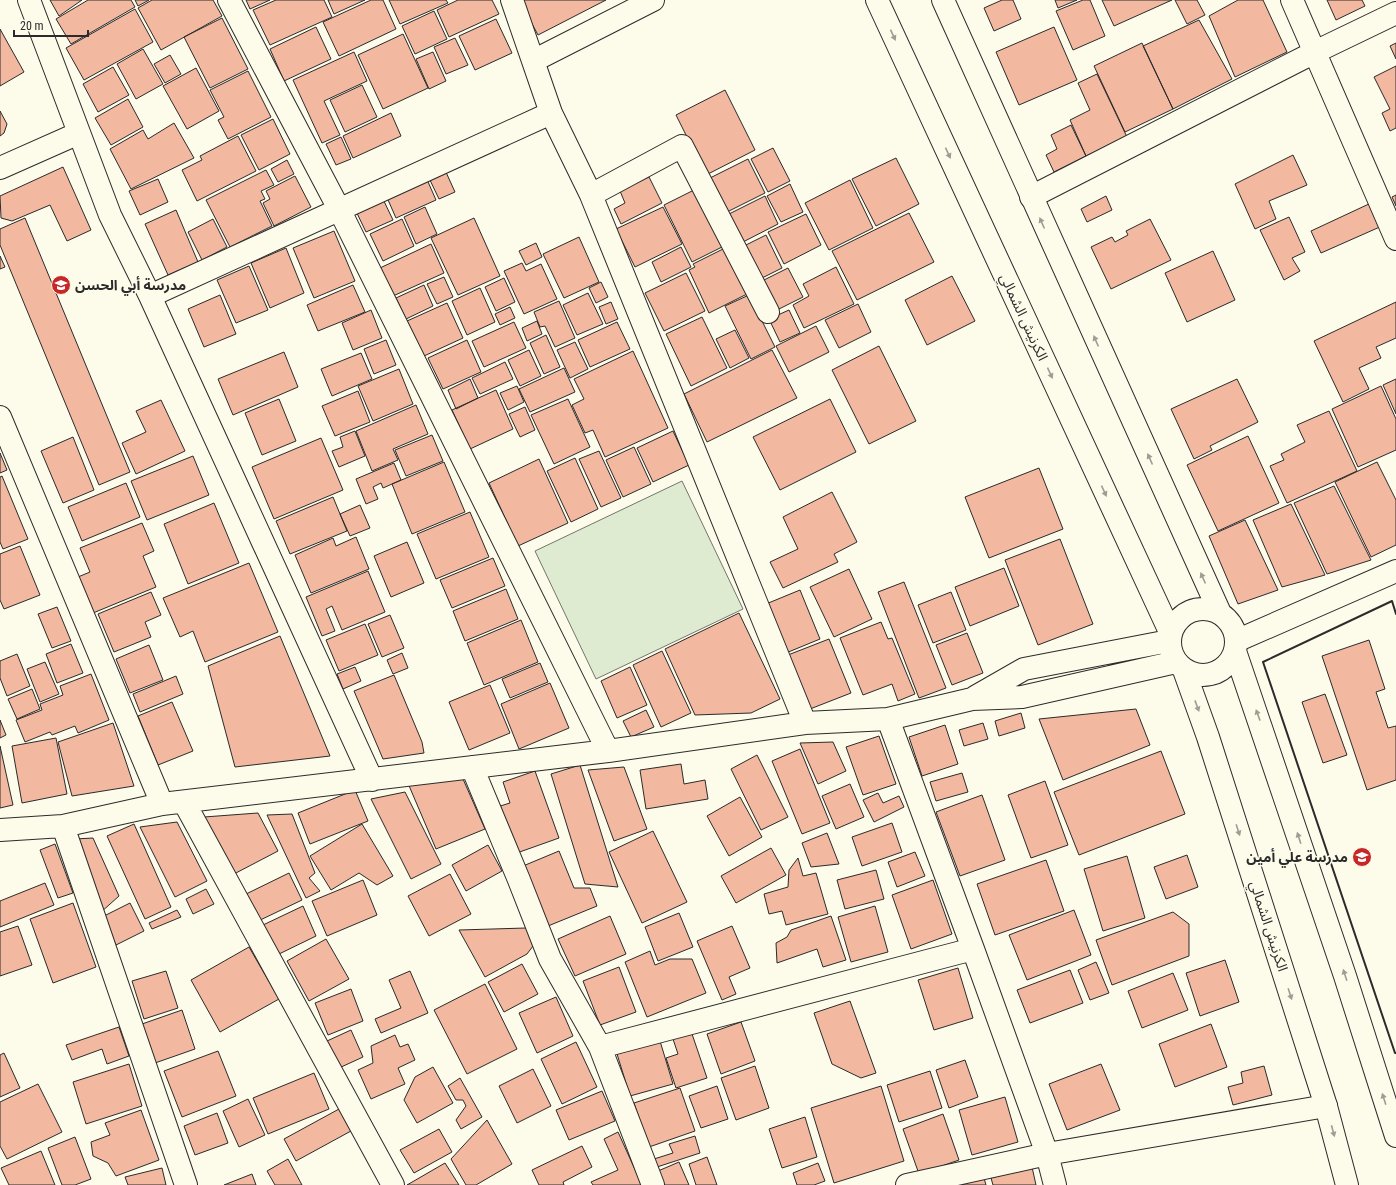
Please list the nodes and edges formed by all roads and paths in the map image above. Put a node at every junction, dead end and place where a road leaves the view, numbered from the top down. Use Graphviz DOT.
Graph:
graph roads {
  1 [pos="29,0"];
  2 [pos="229,0"];
  3 [pos="512,0"];
  4 [pos="653,0"];
  5 [pos="877,0"];
  6 [pos="943,0"];
  7 [pos="1292,0"];
  8 [pos="1396,13"];
  9 [pos="1316,52"];
  10 [pos="533,62"];
  11 [pos="551,113"];
  12 [pos="79,132"];
  13 [pos="0,168"];
  14 [pos="591,195"];
  15 [pos="1031,197"];
  16 [pos="339,209"];
  17 [pos="1396,239"];
  18 [pos="150,296"];
  19 [pos="768,312"];
  20 [pos="0,417"];
  21 [pos="1393,579"];
  22 [pos="1220,613"];
  23 [pos="1170,638"];
  24 [pos="1236,646"];
  25 [pos="1180,666"];
  26 [pos="972,699"];
  27 [pos="888,719"];
  28 [pos="805,723"];
  29 [pos="608,751"];
  30 [pos="472,767"];
  31 [pos="372,780"];
  32 [pos="184,802"];
  33 [pos="162,804"];
  34 [pos="63,826"];
  35 [pos="0,830"];
  36 [pos="973,949"];
  37 [pos="600,1046"];
  38 [pos="1326,1106"];
  39 [pos="1396,1136"];
  40 [pos="1047,1154"];
  41 [pos="186,1185"];
  42 [pos="393,1185"];
  43 [pos="653,1185"];
  44 [pos="907,1185"];
  45 [pos="1055,1185"];
  46 [pos="1348,1185"];
  1 -- 12 [label="street"];
  2 -- 16 [label="street"];
  3 -- 10 [label="street"];
  4 -- 10 [label="street"];
  5 -- 23 [label="street, الكرنيش الشمالي, one-way"];
  6 -- 15 [label="street"];
  7 -- 9 [label="street"];
  8 -- 9 [label="street"];
  9 -- 15 [label="street"];
  9 -- 17 [label="street"];
  10 -- 11 [label="street"];
  11 -- 14 [label="street"];
  11 -- 16 [label="street"];
  12 -- 13 [label="street"];
  12 -- 18 [label="street"];
  14 -- 19 [label="street"];
  14 -- 28 [label="street"];
  22 -- 15 [label="street, one-way"];
  16 -- 18 [label="street"];
  16 -- 29 [label="street"];
  18 -- 31 [label="street"];
  20 -- 33 [label="street"];
  21 -- 24 [label="street"];
  22 -- 23 [label="street"];
  22 -- 24 [label="street"];
  23 -- 25 [label="street"];
  23 -- 26 [label="street"];
  24 -- 25 [label="street"];
  39 -- 24 [label="street, one-way"];
  25 -- 26 [label="street"];
  25 -- 38 [label="street, الكرنيش الشمالي, one-way"];
  26 -- 27 [label="street"];
  27 -- 28 [label="street"];
  27 -- 36 [label="street"];
  28 -- 29 [label="street"];
  29 -- 30 [label="street"];
  30 -- 31 [label="street"];
  30 -- 37 [label="street"];
  31 -- 32 [label="street"];
  32 -- 33 [label="street"];
  32 -- 42 [label="street"];
  33 -- 34 [label="street"];
  34 -- 35 [label="street"];
  34 -- 41 [label="street"];
  36 -- 37 [label="street"];
  36 -- 40 [label="street"];
  37 -- 43 [label="street"];
  38 -- 40 [label="street"];
  38 -- 46 [label="street, الكرنيش الشمالي, one-way"];
  40 -- 44 [label="street"];
  40 -- 45 [label="street"];
}
